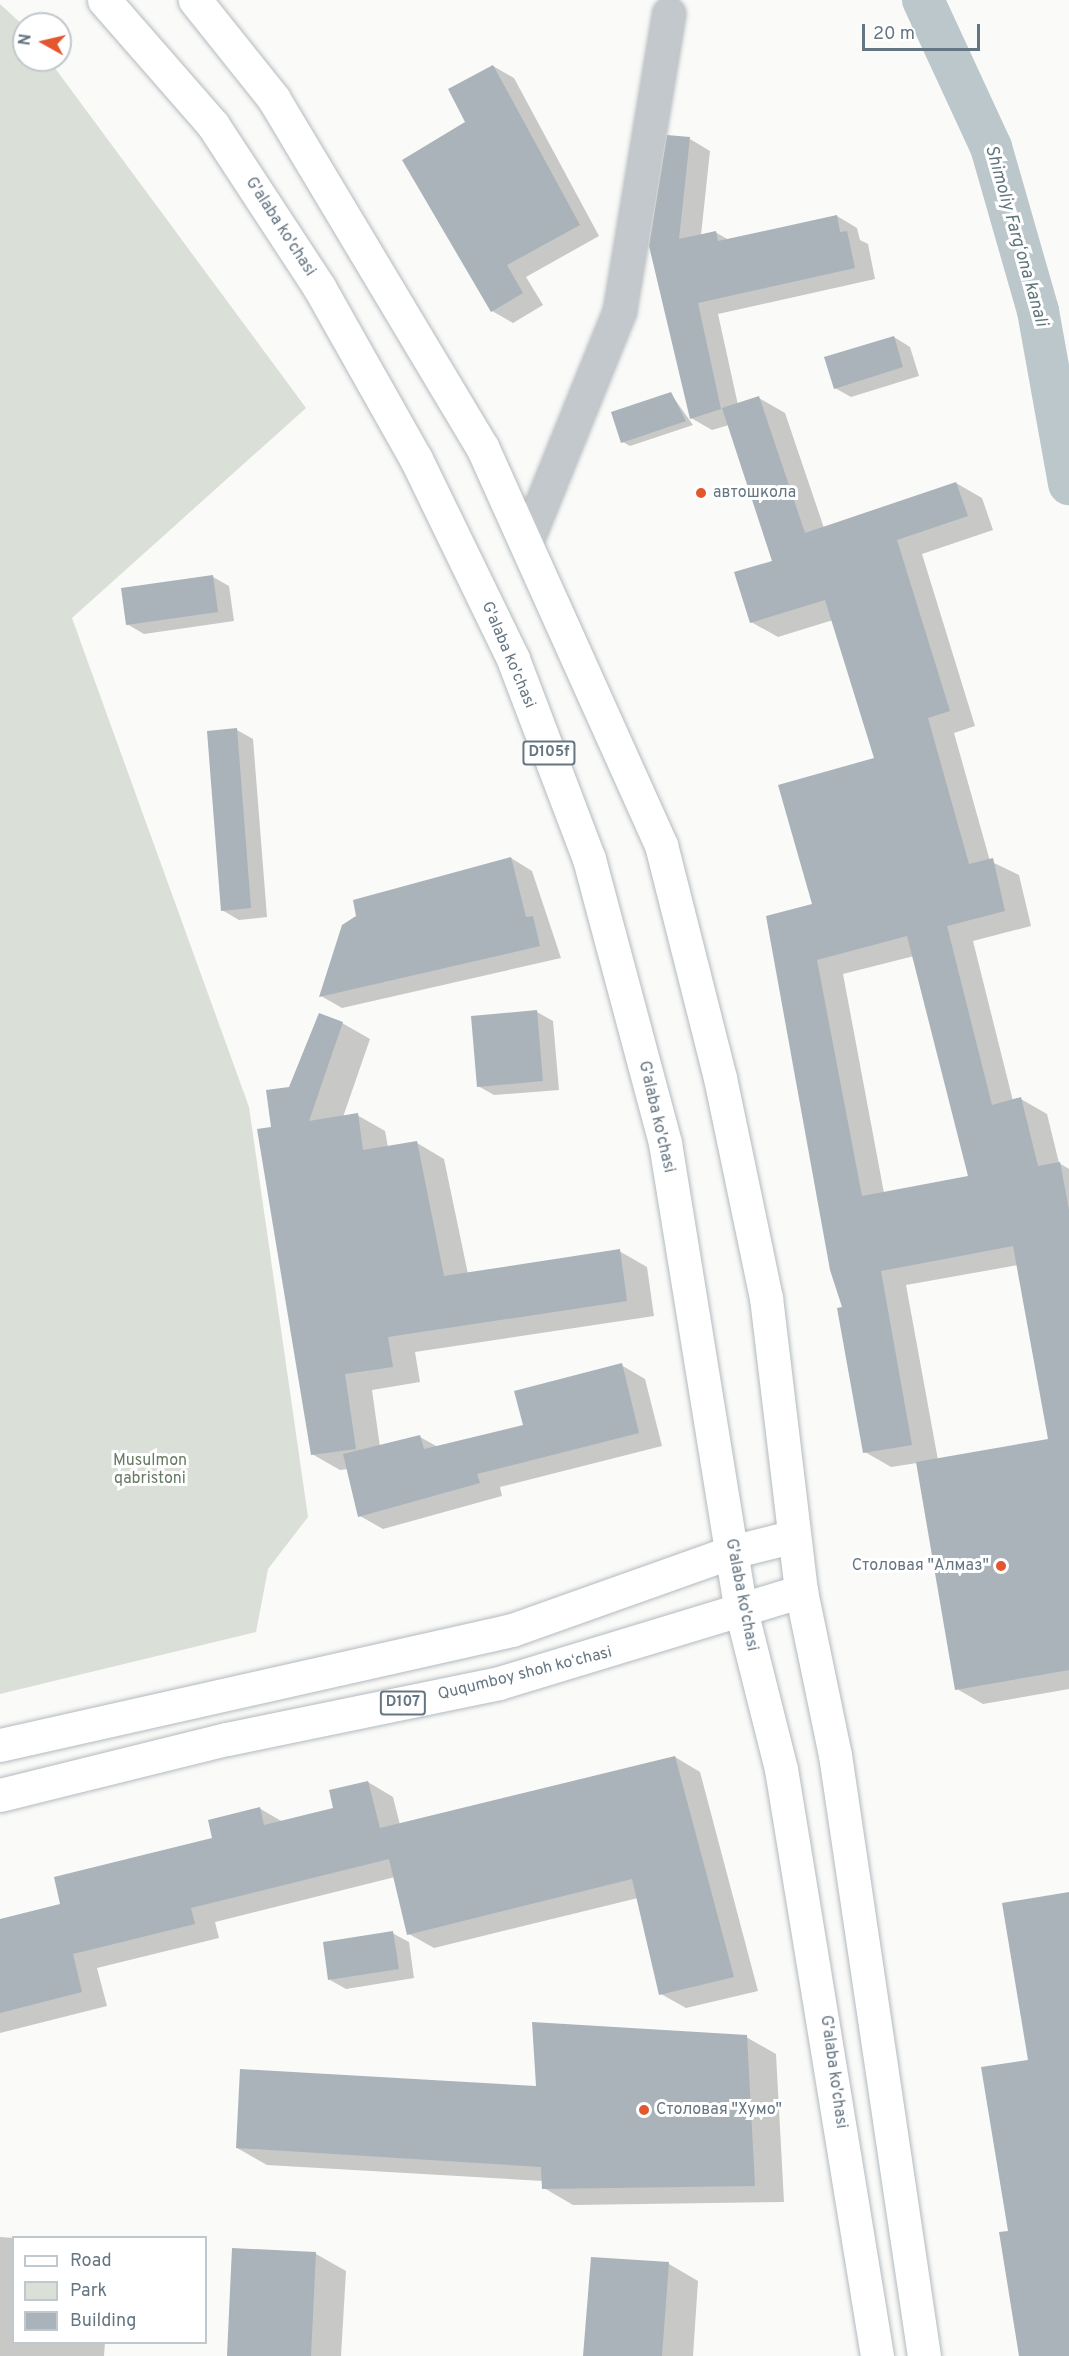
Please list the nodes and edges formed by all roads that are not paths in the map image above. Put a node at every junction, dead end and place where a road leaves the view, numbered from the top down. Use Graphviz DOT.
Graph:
graph roads {
  1 [pos="104,0"];
  2 [pos="195,0"];
  3 [pos="669,14"];
  4 [pos="526,544"];
  5 [pos="791,1537"];
  6 [pos="731,1552"];
  7 [pos="801,1591"];
  8 [pos="741,1610"];
  9 [pos="0,1745"];
  10 [pos="0,1795"];
  11 [pos="877,2356"];
  12 [pos="924,2356"];
  1 -- 6 [label="main road, G'alaba ko'chasi / D105f"];
  2 -- 4 [label="main road"];
  3 -- 4 [label="street"];
  4 -- 5 [label="main road"];
  5 -- 6 [label="main road"];
  5 -- 7 [label="main road"];
  6 -- 8 [label="main road, G'alaba ko'chasi / D105f"];
  6 -- 9 [label="main road"];
  7 -- 8 [label="main road, Ququmboy shoh koʻchasi / D107"];
  7 -- 12 [label="main road"];
  8 -- 10 [label="main road, Ququmboy shoh koʻchasi / D107"];
  8 -- 11 [label="main road, G'alaba ko'chasi / D105f"];
}
